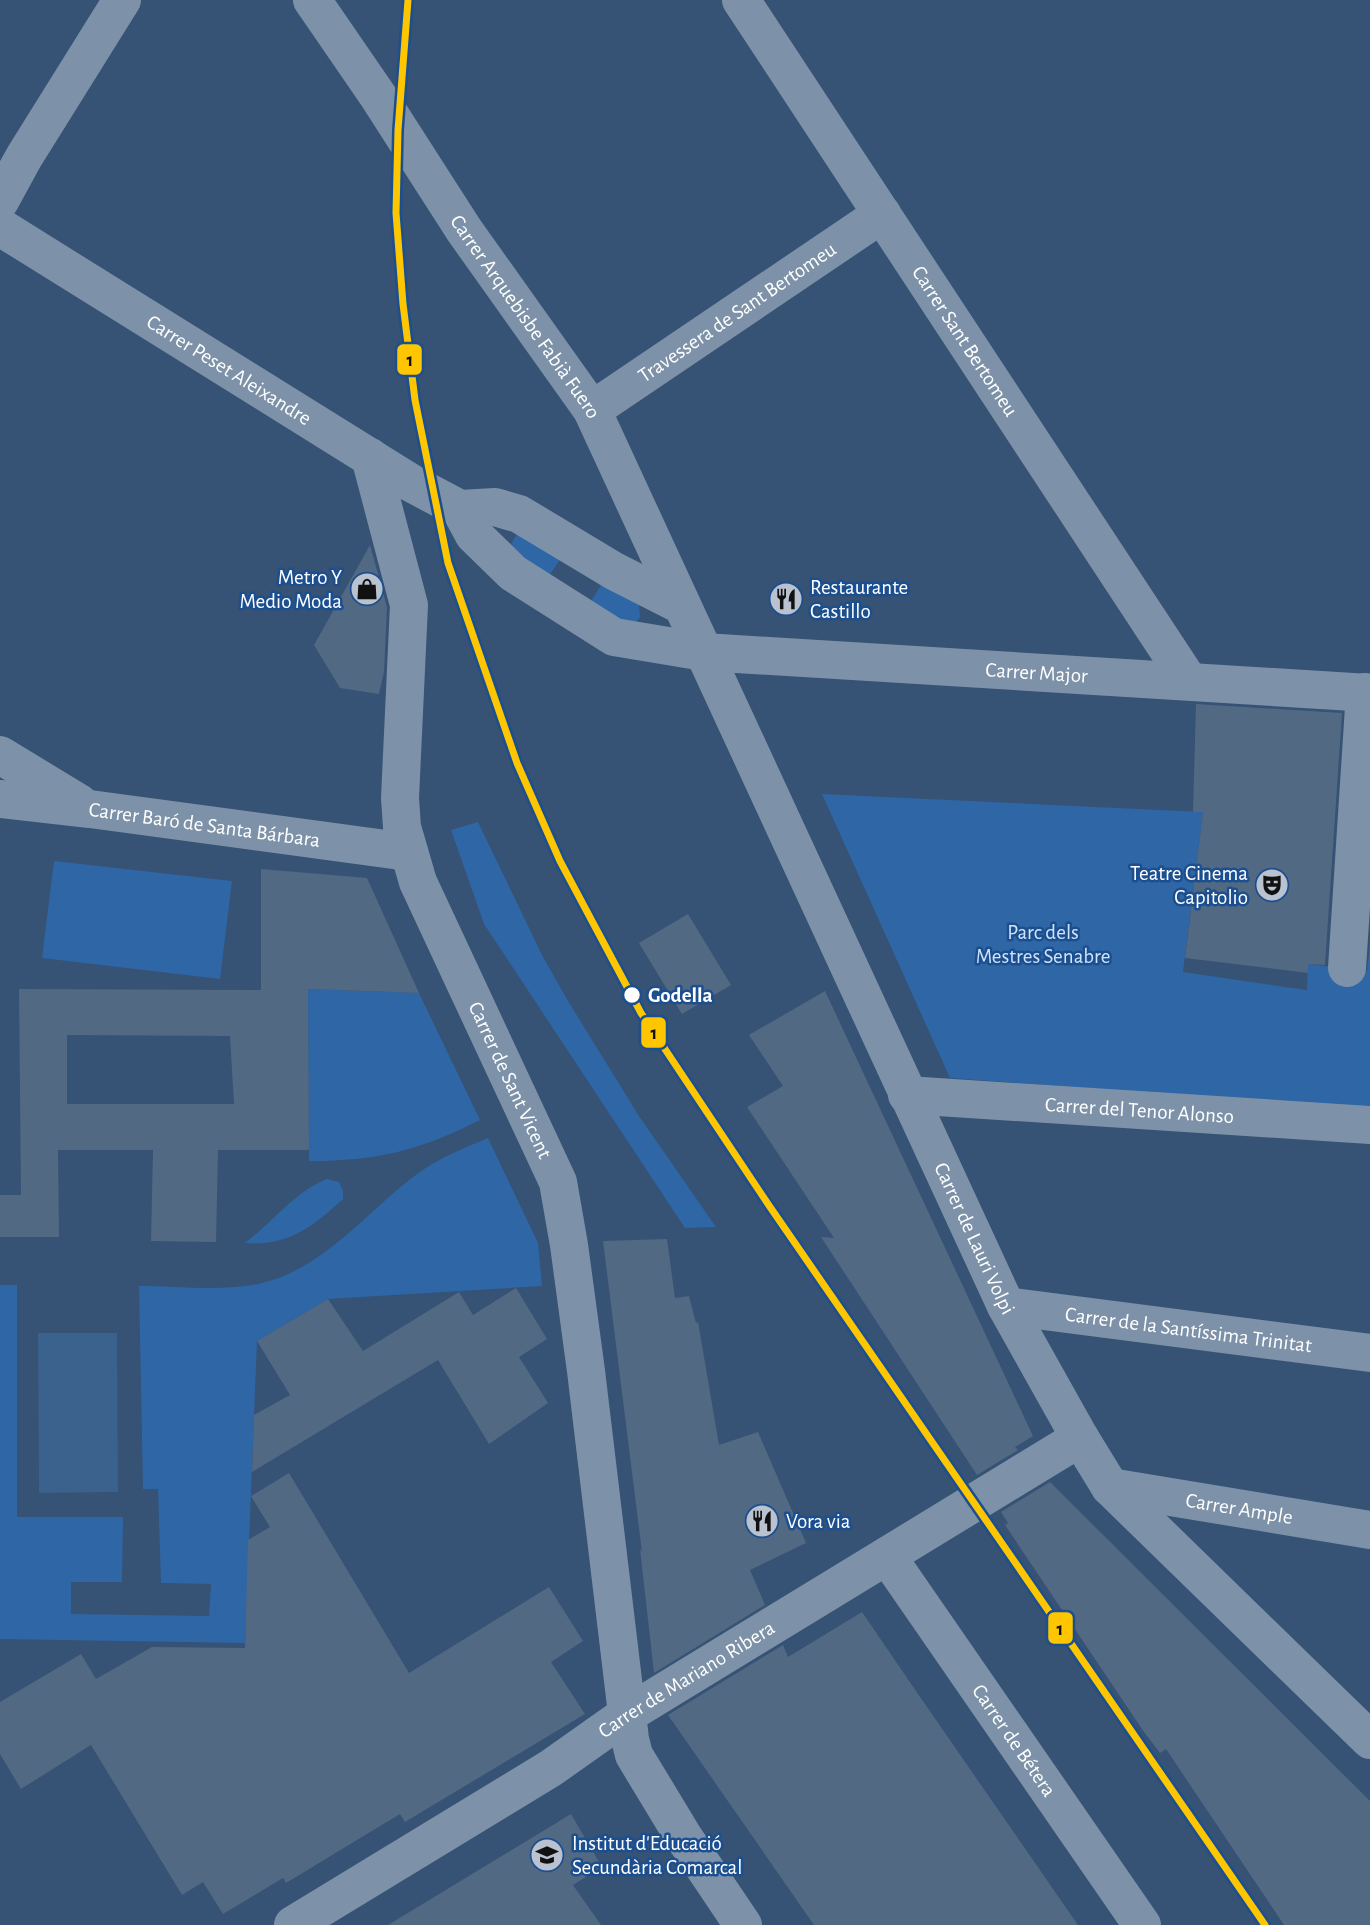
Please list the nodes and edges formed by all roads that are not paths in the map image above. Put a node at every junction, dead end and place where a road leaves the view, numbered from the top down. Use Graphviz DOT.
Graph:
graph roads {
  1 [pos="122,0"];
  2 [pos="312,0"];
  3 [pos="741,0"];
  4 [pos="0,201"];
  5 [pos="882,214"];
  6 [pos="0,227"];
  7 [pos="592,410"];
  8 [pos="370,457"];
  9 [pos="460,509"];
  10 [pos="681,605"];
  11 [pos="704,652"];
  12 [pos="1188,680"];
  13 [pos="1367,692"];
  14 [pos="0,755"];
  15 [pos="0,799"];
  16 [pos="90,809"];
  17 [pos="408,852"];
  18 [pos="1347,968"];
  19 [pos="907,1095"];
  20 [pos="1370,1125"];
  21 [pos="1006,1307"];
  22 [pos="1370,1353"];
  23 [pos="1080,1438"];
  24 [pos="1110,1487"];
  25 [pos="1370,1530"];
  26 [pos="887,1556"];
  27 [pos="626,1715"];
  28 [pos="1370,1740"];
  29 [pos="293,1925"];
  30 [pos="743,1925"];
  31 [pos="1142,1925"];
  1 -- 4 [label="street"];
  2 -- 7 [label="street, Carrer Arquebisbe Fabià Fuero"];
  3 -- 5 [label="street, Carrer Sant Bertomeu"];
  5 -- 7 [label="street, Travessera de Sant Bertomeu"];
  5 -- 12 [label="street, Carrer Sant Bertomeu"];
  6 -- 8 [label="street, Carrer Peset Aleixandre"];
  7 -- 10 [label="street, Carrer Arquebisbe Fabià Fuero"];
  8 -- 9 [label="street, Carrer Peset Aleixandre"];
  8 -- 17 [label="street, Carrer de Sant Vicent"];
  9 -- 10 [label="street"];
  9 -- 11 [label="street, Carrer Major"];
  10 -- 11 [label="street, Carrer Arquebisbe Fabià Fuero"];
  11 -- 12 [label="street, Carrer Major"];
  11 -- 19 [label="street, Carrer de Lauri Volpi"];
  12 -- 13 [label="street, Carrer Major"];
  13 -- 18 [label="street"];
  14 -- 16 [label="street"];
  15 -- 16 [label="street, Carrer Baró de Santa Bárbara"];
  16 -- 17 [label="street, Carrer Baró de Santa Bárbara"];
  17 -- 27 [label="street, Carrer de Sant Vicent"];
  19 -- 20 [label="street, Carrer del Tenor Alonso"];
  19 -- 21 [label="street, Carrer de Lauri Volpi"];
  21 -- 22 [label="street, Carrer de la Santíssima Trinitat"];
  21 -- 23 [label="street, Carrer de Lauri Volpi"];
  23 -- 24 [label="street, Carrer de Lauri Volpi"];
  23 -- 26 [label="street, Carrer de Mariano Ribera"];
  24 -- 25 [label="street, Carrer Ample"];
  24 -- 28 [label="street, Carrer de Lauri Volpi"];
  26 -- 27 [label="street, Carrer de Mariano Ribera"];
  26 -- 31 [label="street, Carrer de Bétera"];
  27 -- 29 [label="street, Carrer de Mariano Ribera"];
  27 -- 30 [label="street, Carrer de Sant Vicent"];
}
